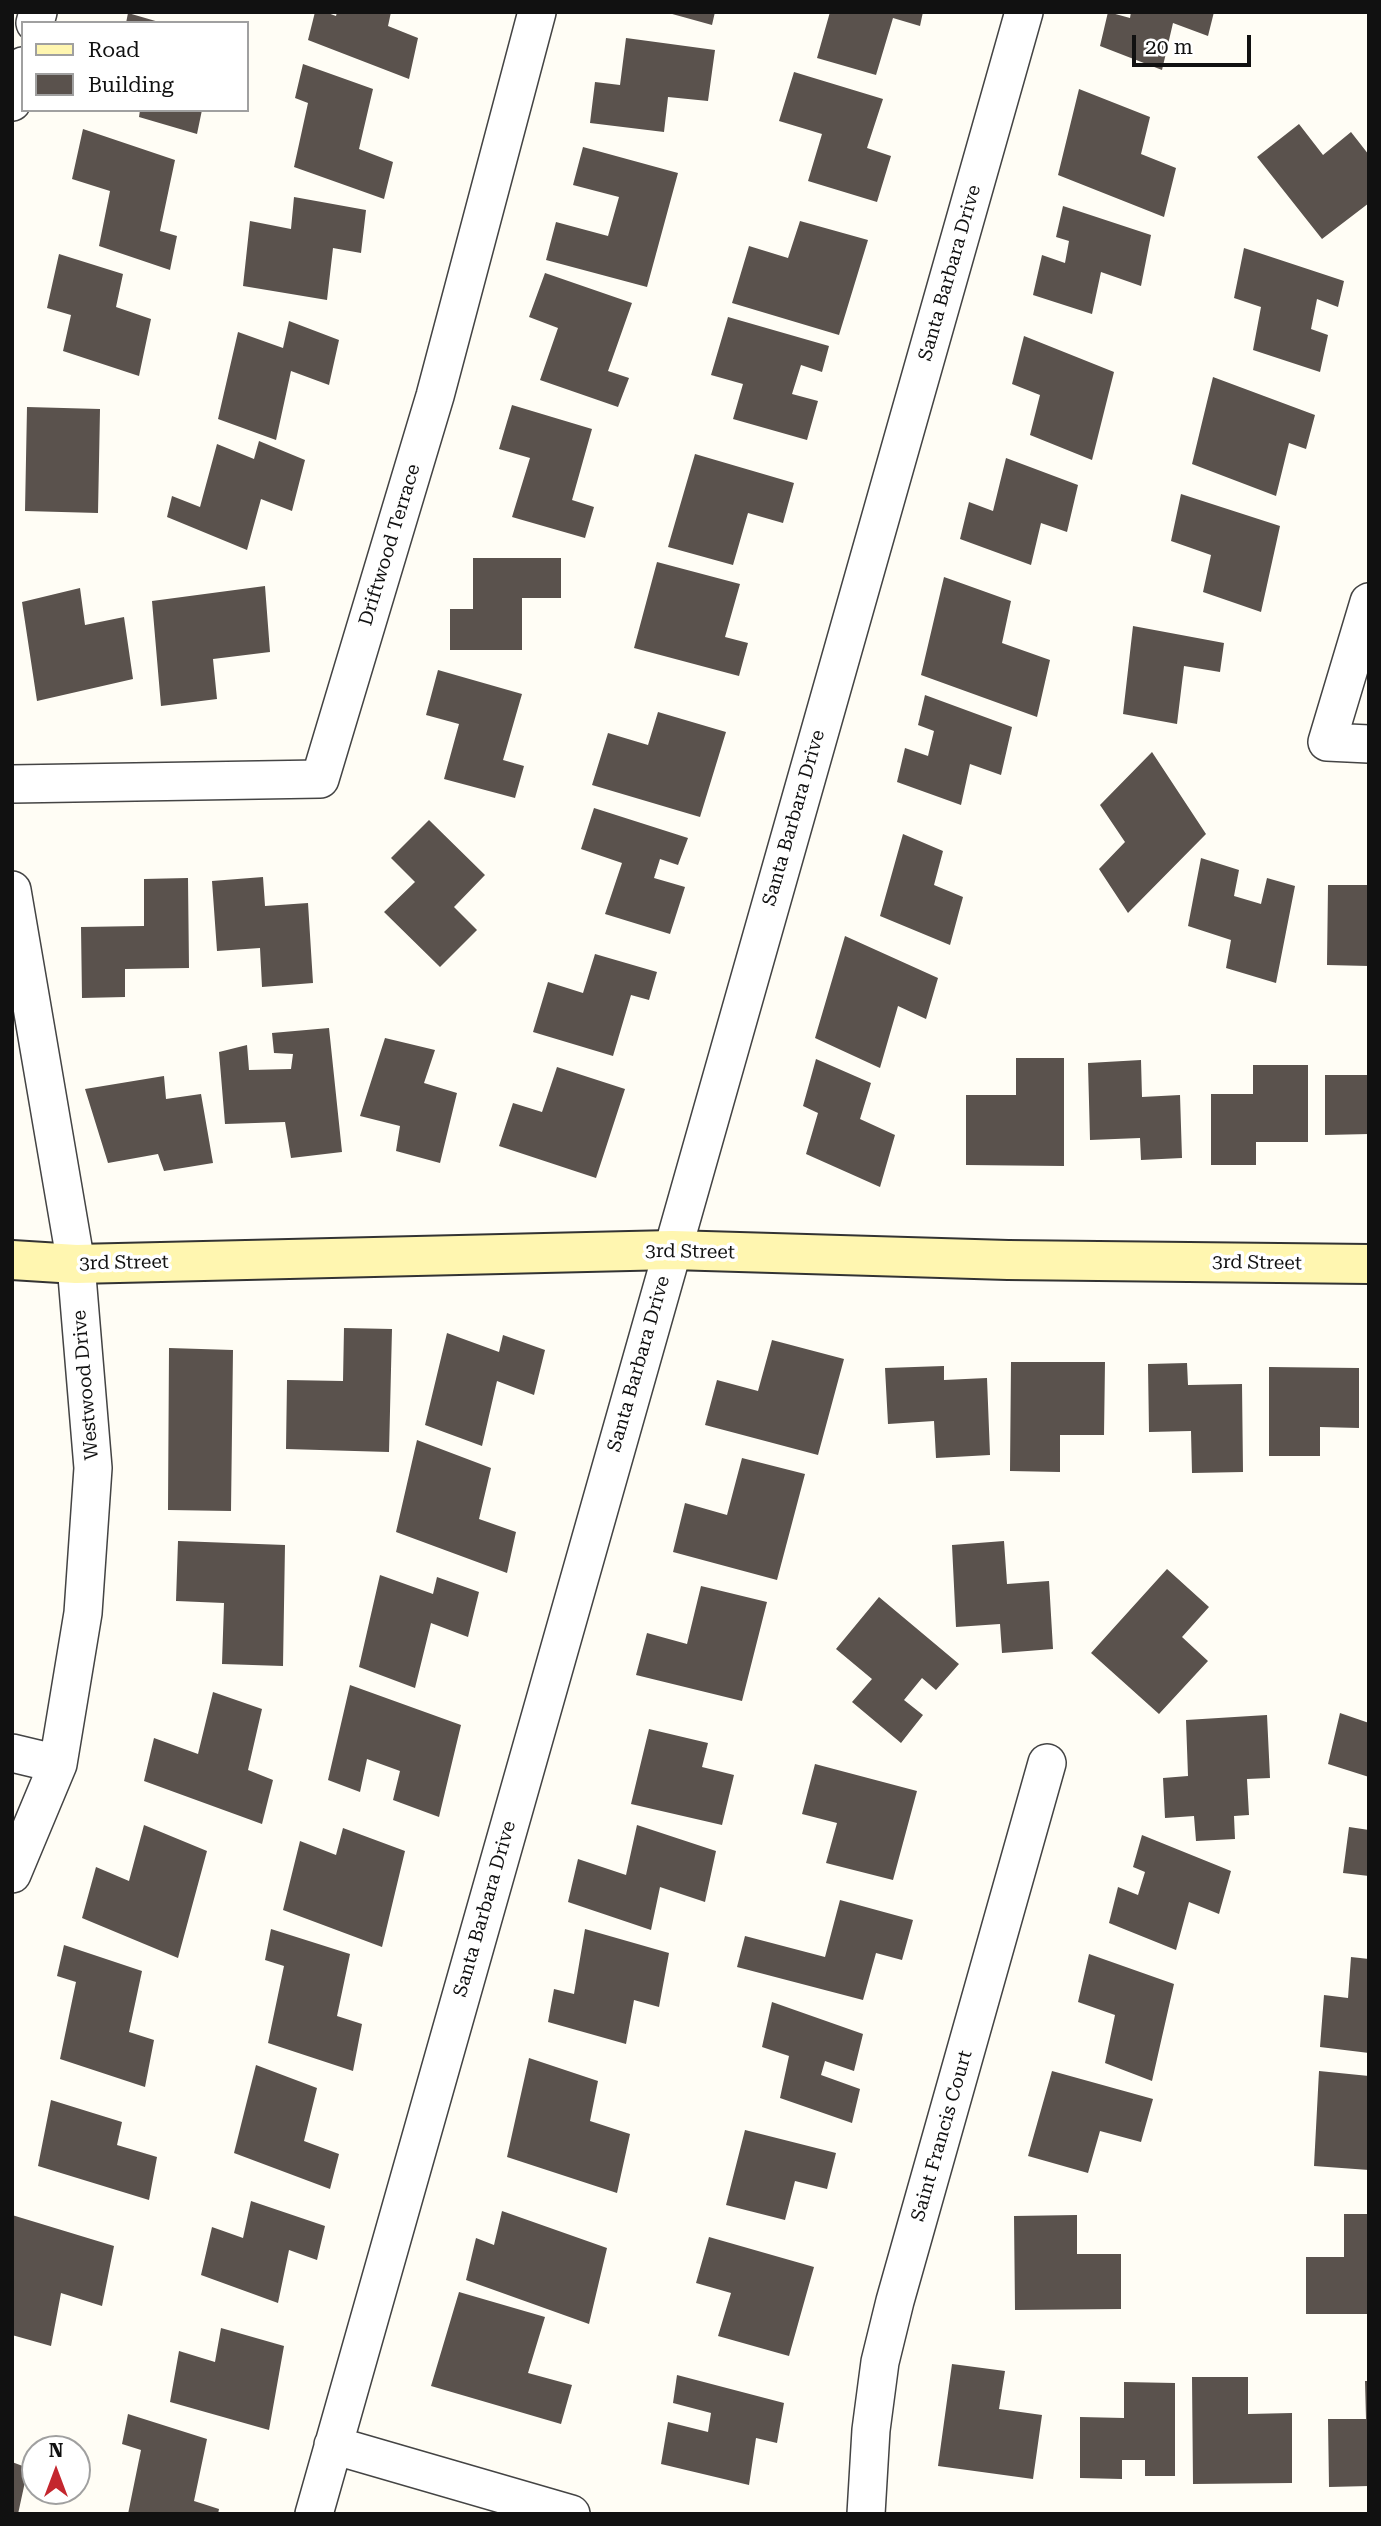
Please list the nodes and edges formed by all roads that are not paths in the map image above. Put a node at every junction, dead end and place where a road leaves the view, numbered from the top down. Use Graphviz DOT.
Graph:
graph roads {
  1 [pos="537,12"];
  2 [pos="1024,12"];
  3 [pos="21,73"];
  4 [pos="12,102"];
  5 [pos="1369,602"];
  6 [pos="1369,744"];
  7 [pos="12,783"];
  8 [pos="12,890"];
  9 [pos="672,1250"];
  10 [pos="12,1260"];
  11 [pos="76,1264"];
  12 [pos="1369,1264"];
  13 [pos="12,1753"];
  14 [pos="1047,1763"];
  15 [pos="58,1764"];
  16 [pos="12,1874"];
  17 [pos="333,2445"];
  18 [pos="314,2514"];
  19 [pos="571,2514"];
  20 [pos="866,2514"];
  1 -- 7 [label="street, Driftwood Terrace"];
  2 -- 9 [label="street, Santa Barbara Drive"];
  3 -- 4 [label="street"];
  5 -- 6 [label="street"];
  8 -- 11 [label="street, Westwood Drive"];
  9 -- 11 [label="street, 3rd Street"];
  9 -- 12 [label="street, 3rd Street"];
  9 -- 17 [label="street, Santa Barbara Drive"];
  10 -- 11 [label="street, 3rd Street"];
  11 -- 15 [label="street, Westwood Drive"];
  13 -- 15 [label="street"];
  14 -- 20 [label="street, Saint Francis Court"];
  15 -- 16 [label="street, Westwood Drive"];
  17 -- 18 [label="street, Santa Barbara Drive"];
  17 -- 19 [label="street"];
}
